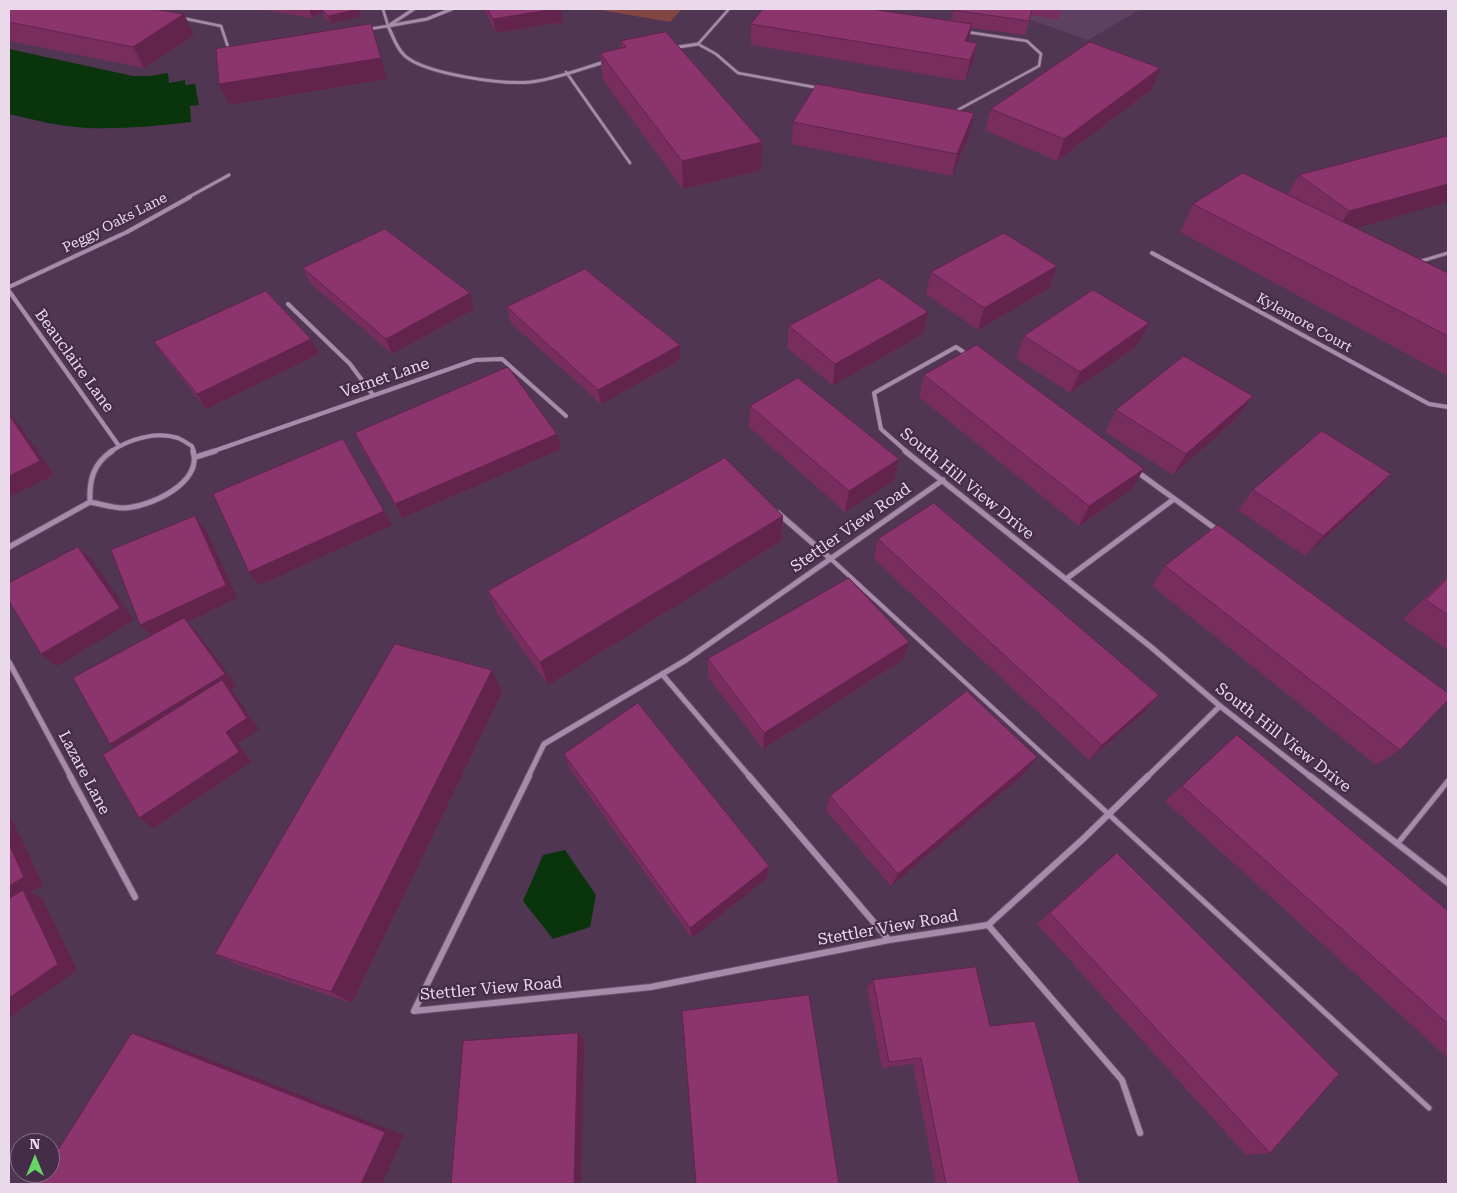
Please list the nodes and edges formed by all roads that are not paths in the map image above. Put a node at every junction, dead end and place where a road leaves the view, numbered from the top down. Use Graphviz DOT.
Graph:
graph roads {
  1 [pos="383,9"];
  2 [pos="414,9"];
  3 [pos="452,9"];
  4 [pos="730,9"];
  5 [pos="175,16"];
  6 [pos="388,26"];
  7 [pos="360,31"];
  8 [pos="959,31"];
  9 [pos="698,44"];
  10 [pos="669,48"];
  11 [pos="230,54"];
  12 [pos="610,61"];
  13 [pos="566,72"];
  14 [pos="826,89"];
  15 [pos="953,113"];
  16 [pos="630,163"];
  17 [pos="229,175"];
  18 [pos="1448,252"];
  19 [pos="1152,253"];
  20 [pos="1419,268"];
  21 [pos="9,287"];
  22 [pos="9,291"];
  23 [pos="288,304"];
  24 [pos="972,358"];
  25 [pos="373,395"];
  26 [pos="1448,406"];
  27 [pos="566,416"];
  28 [pos="119,446"];
  29 [pos="196,457"];
  30 [pos="1128,466"];
  31 [pos="943,480"];
  32 [pos="1174,499"];
  33 [pos="90,502"];
  34 [pos="773,508"];
  35 [pos="1222,533"];
  36 [pos="9,546"];
  37 [pos="831,559"];
  38 [pos="1066,579"];
  39 [pos="9,662"];
  40 [pos="662,674"];
  41 [pos="1220,706"];
  42 [pos="1448,781"];
  43 [pos="1108,815"];
  44 [pos="1398,843"];
  45 [pos="1448,883"];
  46 [pos="135,897"];
  47 [pos="988,924"];
  48 [pos="889,940"];
  49 [pos="1428,1108"];
  50 [pos="1140,1133"];
  1 -- 6 [label="lane"];
  2 -- 6 [label="street"];
  3 -- 6 [label="street"];
  4 -- 9 [label="lane"];
  5 -- 11 [label="lane"];
  6 -- 7 [label="lane"];
  6 -- 13 [label="street"];
  8 -- 15 [label="lane"];
  9 -- 10 [label="street"];
  9 -- 14 [label="lane"];
  12 -- 13 [label="street"];
  13 -- 16 [label="lane"];
  17 -- 21 [label="street, Peggy Oaks Lane"];
  18 -- 20 [label="lane"];
  19 -- 26 [label="street, Kylemore Court"];
  22 -- 28 [label="street, Beauclaire Lane"];
  23 -- 25 [label="street"];
  24 -- 31 [label="street, South Hill View Drive"];
  25 -- 27 [label="street, Vernet Lane"];
  25 -- 29 [label="street, Vernet Lane"];
  28 -- 29 [label="street"];
  28 -- 33 [label="street"];
  29 -- 33 [label="street"];
  30 -- 32 [label="street"];
  31 -- 37 [label="street, Stettler View Road"];
  31 -- 38 [label="street, South Hill View Drive"];
  32 -- 35 [label="street"];
  32 -- 38 [label="street"];
  33 -- 36 [label="street"];
  34 -- 37 [label="street"];
  37 -- 40 [label="street, Stettler View Road"];
  37 -- 43 [label="lane"];
  38 -- 41 [label="street, South Hill View Drive"];
  39 -- 46 [label="street, Lazare Lane"];
  40 -- 48 [label="street"];
  40 -- 48 [label="street, Stettler View Road"];
  41 -- 43 [label="street"];
  41 -- 44 [label="street, South Hill View Drive"];
  42 -- 44 [label="lane"];
  43 -- 47 [label="street"];
  43 -- 49 [label="lane"];
  44 -- 45 [label="street, South Hill View Drive"];
  47 -- 48 [label="street, Stettler View Road"];
  47 -- 50 [label="street"];
}
